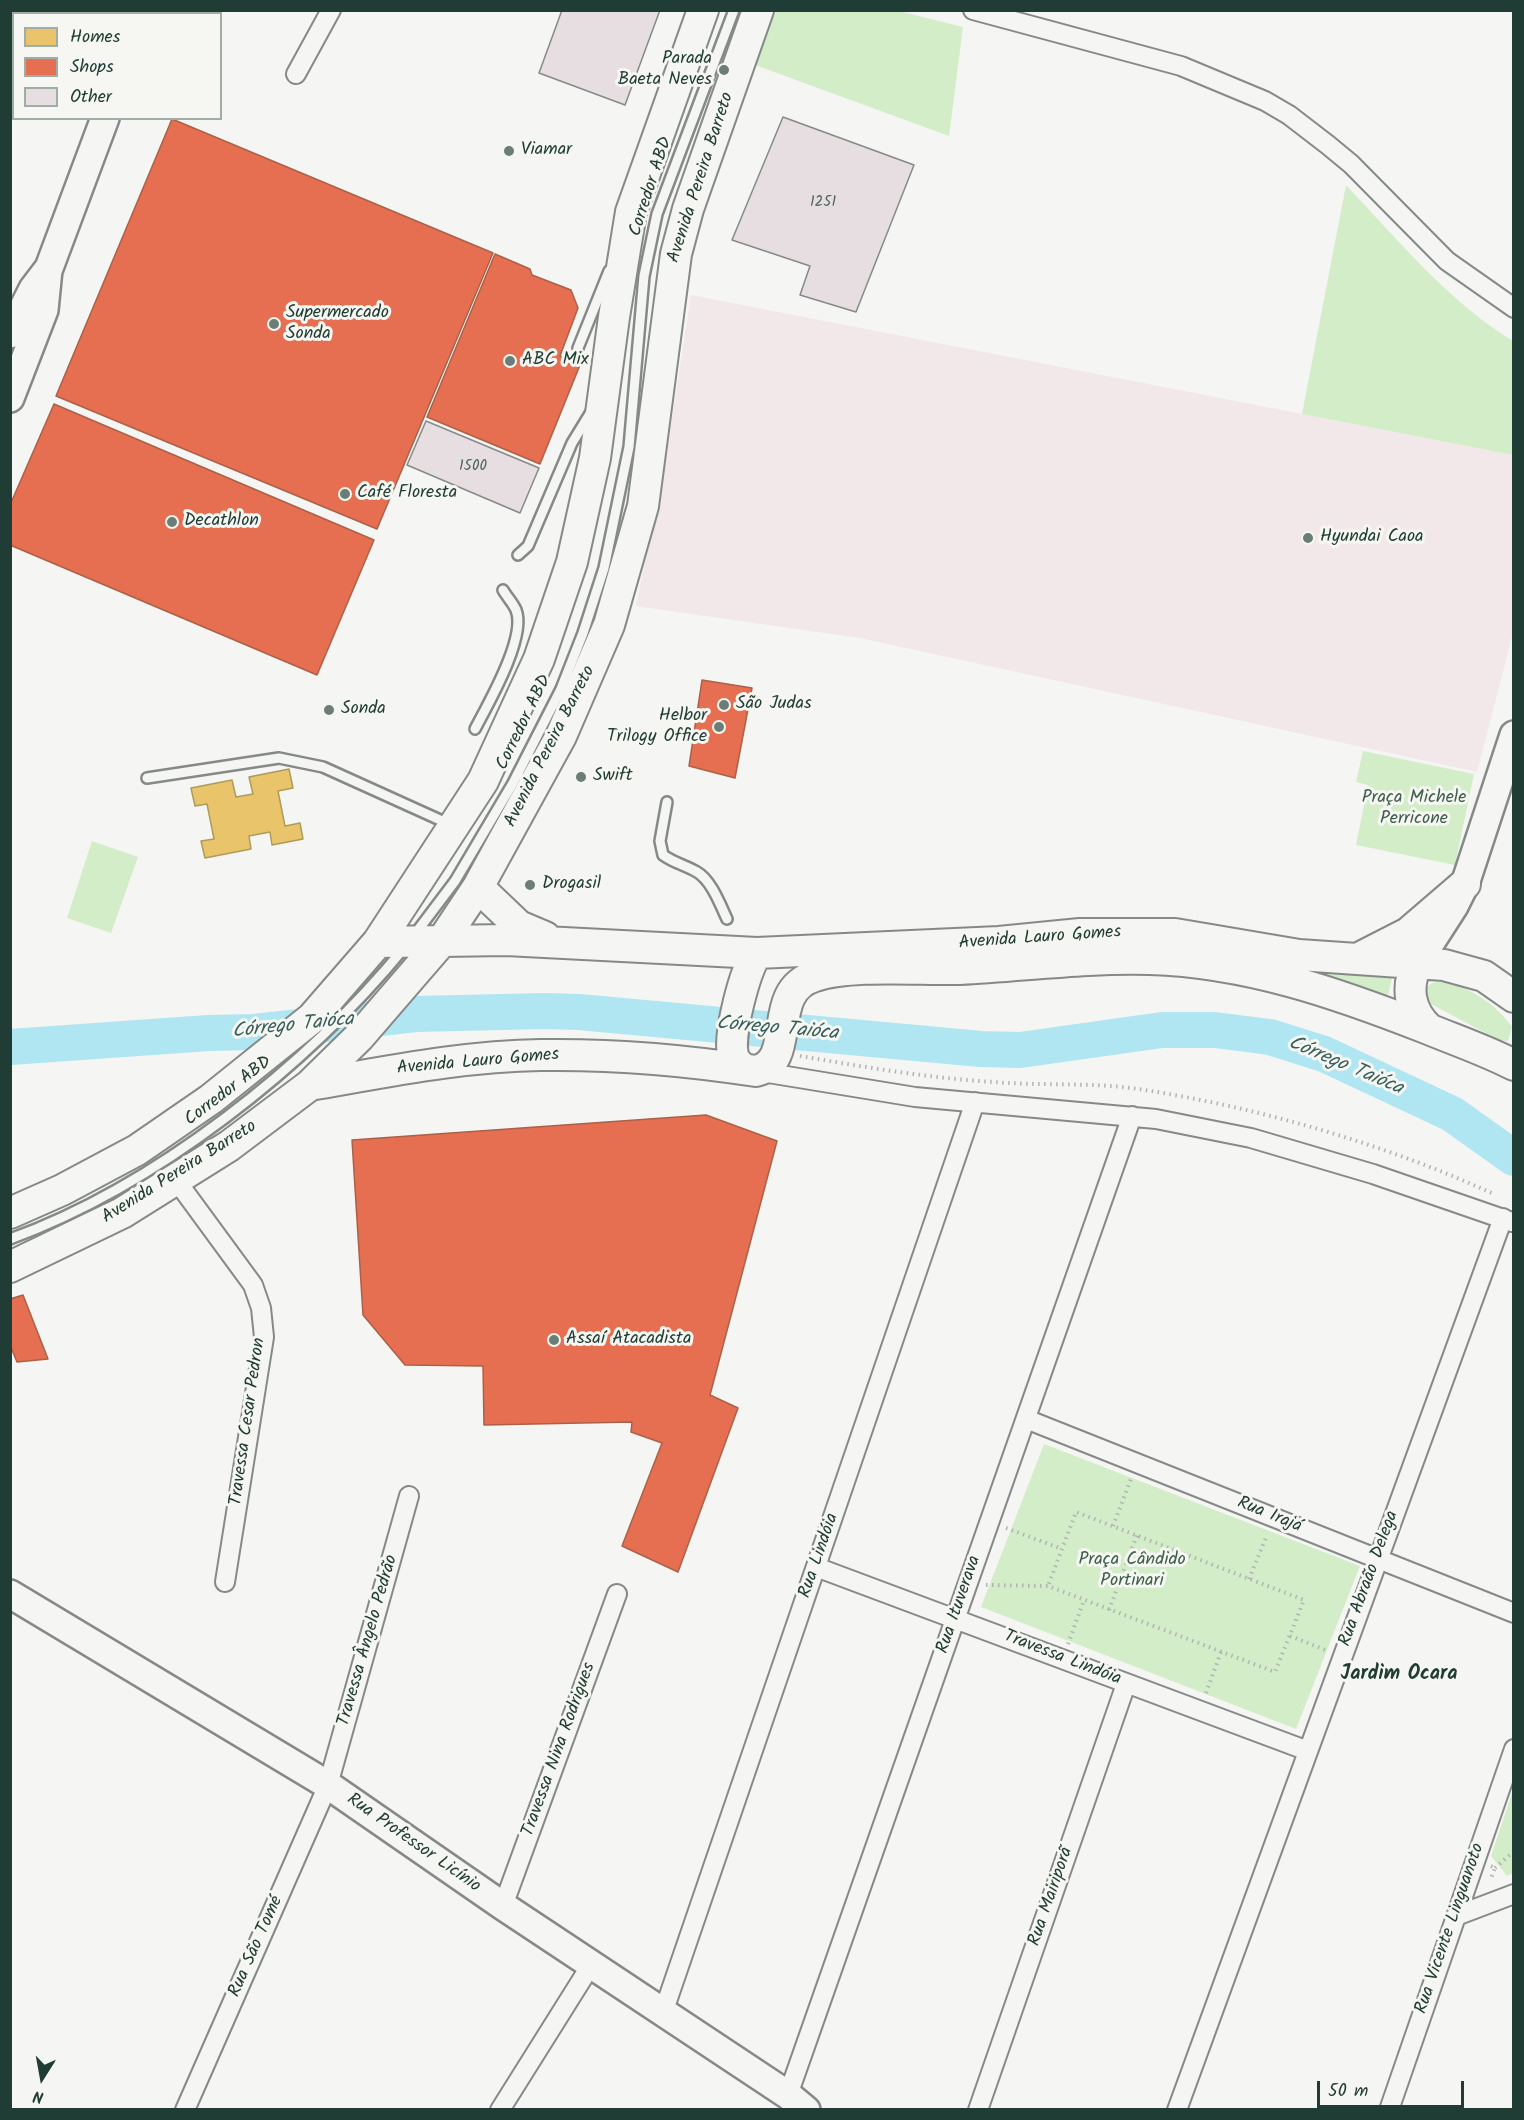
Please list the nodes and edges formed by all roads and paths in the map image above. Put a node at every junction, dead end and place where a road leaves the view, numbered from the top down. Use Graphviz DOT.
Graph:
graph roads {
  1 [pos="331,10"];
  2 [pos="703,10"];
  3 [pos="734,10"];
  4 [pos="758,10"];
  5 [pos="973,10"];
  6 [pos="296,74"];
  7 [pos="104,120"];
  8 [pos="631,212"];
  9 [pos="1514,308"];
  10 [pos="18,339"];
  11 [pos="578,348"];
  12 [pos="606,387"];
  13 [pos="10,398"];
  14 [pos="518,555"];
  15 [pos="503,590"];
  16 [pos="475,729"];
  17 [pos="1514,735"];
  18 [pos="147,778"];
  19 [pos="667,802"];
  20 [pos="454,826"];
  21 [pos="1465,885"];
  22 [pos="478,887"];
  23 [pos="727,919"];
  24 [pos="442,940"];
  25 [pos="378,942"];
  26 [pos="409,942"];
  27 [pos="556,942"];
  28 [pos="757,953"];
  29 [pos="1359,958"];
  30 [pos="1418,962"];
  31 [pos="367,991"];
  32 [pos="1514,997"];
  33 [pos="1429,1029"];
  34 [pos="296,1047"];
  35 [pos="1506,1058"];
  36 [pos="764,1059"];
  37 [pos="830,1084"];
  38 [pos="310,1085"];
  39 [pos="975,1102"];
  40 [pos="1132,1116"];
  41 [pos="176,1180"];
  42 [pos="10,1213"];
  43 [pos="1508,1221"];
  44 [pos="10,1239"];
  45 [pos="10,1267"];
  46 [pos="1026,1419"];
  47 [pos="1137,1464"];
  48 [pos="409,1496"];
  49 [pos="1273,1518"];
  50 [pos="990,1522"];
  51 [pos="1113,1526"];
  52 [pos="1137,1535"];
  53 [pos="1062,1549"];
  54 [pos="1378,1559"];
  55 [pos="816,1567"];
  56 [pos="1249,1579"];
  57 [pos="225,1582"];
  58 [pos="967,1585"];
  59 [pos="1048,1586"];
  60 [pos="617,1594"];
  61 [pos="1084,1600"];
  62 [pos="12,1601"];
  63 [pos="1109,1610"];
  64 [pos="1514,1613"];
  65 [pos="955,1620"];
  66 [pos="1290,1636"];
  67 [pos="1221,1652"];
  68 [pos="1342,1657"];
  69 [pos="1062,1659"];
  70 [pos="1126,1684"];
  71 [pos="1199,1711"];
  72 [pos="1514,1749"];
  73 [pos="1308,1751"];
  74 [pos="328,1785"];
  75 [pos="1514,1851"];
  76 [pos="1495,1868"];
  77 [pos="1514,1894"];
  78 [pos="503,1906"];
  79 [pos="1456,1916"];
  80 [pos="591,1965"];
  81 [pos="664,2010"];
  82 [pos="797,2102"];
  83 [pos="185,2109"];
  84 [pos="500,2109"];
  85 [pos="978,2109"];
  86 [pos="1176,2109"];
  87 [pos="1389,2109"];
  1 -- 6 [label="street"];
  2 -- 8 [label="main road, Avenida Pereira Barreto"];
  3 -- 26 [label="lane, Corredor ABD"];
  4 -- 22 [label="main road, Avenida Pereira Barreto"];
  5 -- 9 [label="street"];
  7 -- 10 [label="main road"];
  8 -- 11 [label="lane"];
  8 -- 12 [label="main road, Avenida Pereira Barreto"];
  10 -- 13 [label="main road"];
  12 -- 14 [label="lane"];
  12 -- 20 [label="main road, Avenida Pereira Barreto"];
  15 -- 16 [label="lane"];
  17 -- 21 [label="main road"];
  18 -- 20 [label="lane"];
  19 -- 23 [label="lane"];
  20 -- 25 [label="main road, Avenida Pereira Barreto"];
  21 -- 29 [label="main road"];
  21 -- 30 [label="main road"];
  22 -- 24 [label="main road, Avenida Pereira Barreto"];
  22 -- 27 [label="main road, Avenida Lauro Gomes"];
  24 -- 26 [label="main road, Avenida Lauro Gomes"];
  24 -- 27 [label="main road, Avenida Lauro Gomes"];
  24 -- 31 [label="main road, Avenida Pereira Barreto"];
  25 -- 26 [label="main road, Avenida Lauro Gomes"];
  25 -- 31 [label="main road, Avenida Pereira Barreto"];
  26 -- 31 [label="lane, Corredor ABD"];
  27 -- 28 [label="main road, Avenida Lauro Gomes"];
  28 -- 29 [label="main road, Avenida Lauro Gomes"];
  28 -- 36 [label="main road"];
  29 -- 30 [label="main road, Avenida Lauro Gomes"];
  30 -- 32 [label="main road, Avenida Lauro Gomes"];
  30 -- 33 [label="main road"];
  31 -- 34 [label="main road, Avenida Pereira Barreto"];
  31 -- 38 [label="main road, Avenida Pereira Barreto"];
  33 -- 35 [label="main road, Avenida Lauro Gomes"];
  33 -- 36 [label="main road, Avenida Lauro Gomes"];
  34 -- 42 [label="main road, Avenida Pereira Barreto"];
  34 -- 44 [label="lane, Corredor ABD"];
  36 -- 37 [label="street, Avenida Lauro Gomes"];
  36 -- 37 [label="street, Avenida Lauro Gomes"];
  36 -- 38 [label="main road, Avenida Lauro Gomes"];
  37 -- 39 [label="street, Avenida Lauro Gomes"];
  38 -- 41 [label="main road, Avenida Pereira Barreto"];
  39 -- 40 [label="street, Avenida Lauro Gomes"];
  39 -- 55 [label="street, Rua Lindóia"];
  40 -- 43 [label="street, Avenida Lauro Gomes"];
  40 -- 46 [label="street, Rua Ituverava"];
  41 -- 45 [label="main road, Avenida Pereira Barreto"];
  41 -- 57 [label="street, Travessa Cesar Pedron"];
  43 -- 54 [label="street, Rua Abraão Delega"];
  46 -- 47 [label="street, Rua Irajá"];
  46 -- 50 [label="street, Rua Ituverava"];
  47 -- 49 [label="street, Rua Irajá"];
  47 -- 51 [label="path"];
  48 -- 74 [label="street, Travessa Ângelo Pedrão"];
  49 -- 54 [label="street, Rua Irajá"];
  49 -- 56 [label="path"];
  50 -- 53 [label="path"];
  50 -- 58 [label="street, Rua Ituverava"];
  51 -- 52 [label="path"];
  51 -- 53 [label="path"];
  52 -- 56 [label="path"];
  52 -- 63 [label="path"];
  53 -- 59 [label="path"];
  54 -- 64 [label="street, Rua Irajá"];
  54 -- 68 [label="street, Rua Abraão Delega"];
  55 -- 65 [label="street, Travessa Lindóia"];
  55 -- 81 [label="street, Rua Lindóia"];
  56 -- 66 [label="path"];
  58 -- 59 [label="path"];
  58 -- 65 [label="street, Rua Ituverava"];
  59 -- 61 [label="path"];
  60 -- 78 [label="street, Travessa Nina Rodrigues"];
  61 -- 63 [label="path"];
  61 -- 69 [label="path"];
  62 -- 74 [label="main road, Rua Professor Licínio"];
  63 -- 67 [label="path"];
  65 -- 69 [label="street, Travessa Lindóia"];
  65 -- 82 [label="street, Rua Ituverava"];
  66 -- 67 [label="path"];
  66 -- 68 [label="path"];
  67 -- 71 [label="path"];
  68 -- 73 [label="street, Rua Abraão Delega"];
  69 -- 70 [label="street, Travessa Lindóia"];
  70 -- 71 [label="street, Travessa Lindóia"];
  70 -- 85 [label="street, Rua Mairiporã"];
  71 -- 73 [label="street, Travessa Lindóia"];
  72 -- 79 [label="street, Rua Vicente Linguanoto"];
  73 -- 86 [label="street, Rua Abraão Delega"];
  74 -- 78 [label="main road, Rua Professor Licínio"];
  74 -- 83 [label="street, Rua São Tomé"];
  75 -- 76 [label="path"];
  77 -- 79 [label="street"];
  78 -- 80 [label="main road, Rua Professor Licínio"];
  79 -- 87 [label="street, Rua Vicente Linguanoto"];
  80 -- 81 [label="main road, Rua Professor Licínio"];
  80 -- 84 [label="street"];
  81 -- 82 [label="main road, Rua Professor Licínio"];
}
